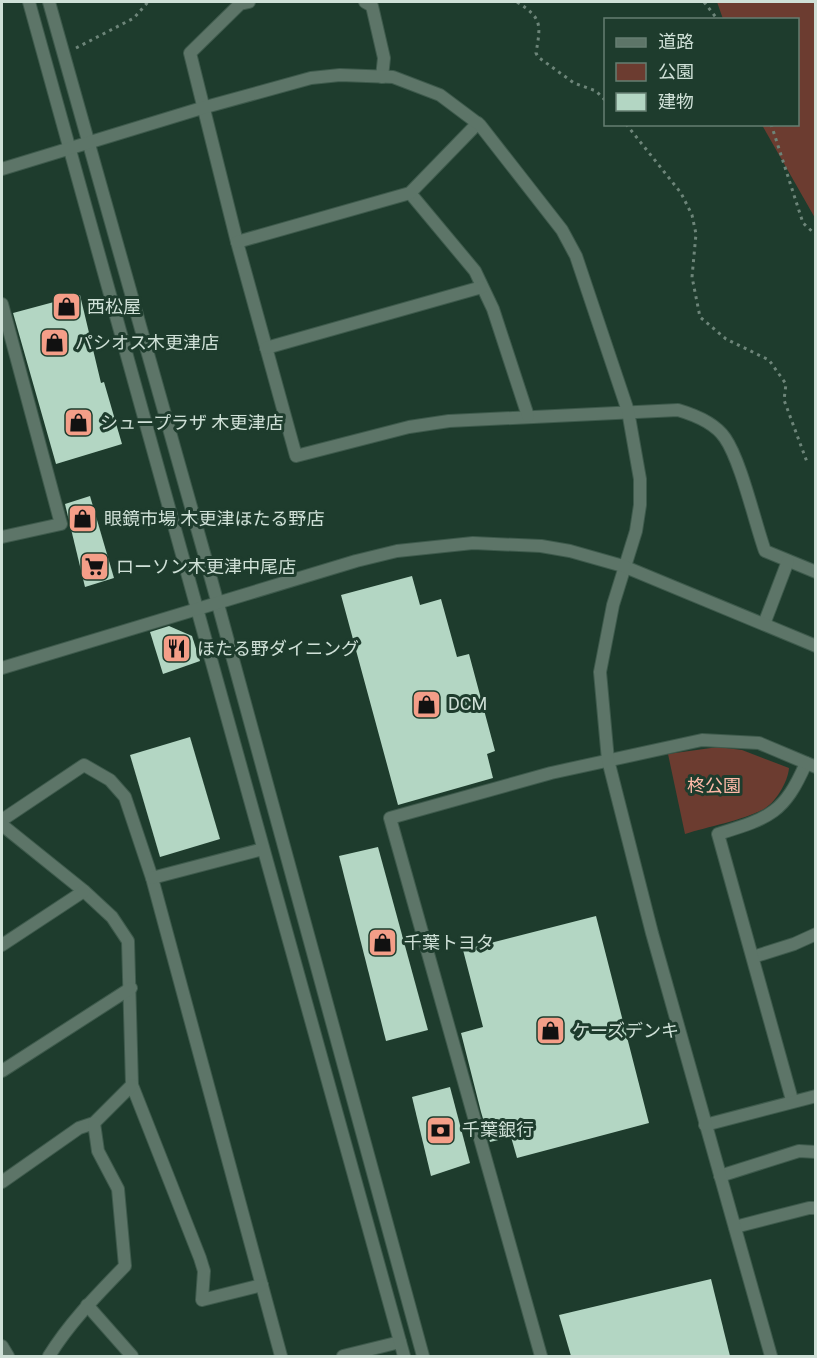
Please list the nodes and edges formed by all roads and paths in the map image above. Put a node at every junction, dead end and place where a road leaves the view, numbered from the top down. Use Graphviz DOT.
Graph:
graph roads {
  1 [pos="29,2"];
  2 [pos="49,2"];
  3 [pos="148,2"];
  4 [pos="249,2"];
  5 [pos="366,2"];
  6 [pos="517,2"];
  7 [pos="704,2"];
  8 [pos="716,18"];
  9 [pos="63,54"];
  10 [pos="382,77"];
  11 [pos="604,99"];
  12 [pos="202,108"];
  13 [pos="478,123"];
  14 [pos="628,126"];
  15 [pos="772,126"];
  16 [pos="90,142"];
  17 [pos="69,149"];
  18 [pos="2,169"];
  19 [pos="410,193"];
  20 [pos="816,236"];
  21 [pos="237,242"];
  22 [pos="482,287"];
  23 [pos="2,304"];
  24 [pos="266,348"];
  25 [pos="628,411"];
  26 [pos="528,416"];
  27 [pos="807,462"];
  28 [pos="2,537"];
  29 [pos="788,561"];
  30 [pos="623,566"];
  31 [pos="816,572"];
  32 [pos="218,603"];
  33 [pos="196,608"];
  34 [pos="764,624"];
  35 [pos="816,646"];
  36 [pos="2,668"];
  37 [pos="608,760"];
  38 [pos="811,765"];
  39 [pos="2,820"];
  40 [pos="2,825"];
  41 [pos="263,849"];
  42 [pos="152,878"];
  43 [pos="84,891"];
  44 [pos="816,934"];
  45 [pos="2,945"];
  46 [pos="753,957"];
  47 [pos="131,988"];
  48 [pos="2,1071"];
  49 [pos="132,1085"];
  50 [pos="816,1096"];
  51 [pos="792,1100"];
  52 [pos="94,1123"];
  53 [pos="705,1125"];
  54 [pos="816,1152"];
  55 [pos="720,1176"];
  56 [pos="2,1182"];
  57 [pos="816,1208"];
  58 [pos="735,1227"];
  59 [pos="262,1285"];
  60 [pos="87,1305"];
  61 [pos="400,1342"];
  62 [pos="2,1346"];
  63 [pos="8,1356"];
  64 [pos="49,1356"];
  65 [pos="132,1356"];
  66 [pos="281,1356"];
  67 [pos="343,1356"];
  68 [pos="404,1356"];
  69 [pos="423,1356"];
  70 [pos="542,1356"];
  71 [pos="771,1356"];
  1 -- 17 [label="street"];
  2 -- 9 [label="street"];
  3 -- 9 [label="path"];
  4 -- 12 [label="street"];
  5 -- 10 [label="street"];
  6 -- 11 [label="path"];
  7 -- 8 [label="path"];
  9 -- 16 [label="street"];
  10 -- 12 [label="street"];
  10 -- 13 [label="street"];
  12 -- 16 [label="street"];
  12 -- 21 [label="street"];
  13 -- 19 [label="street"];
  13 -- 25 [label="street"];
  14 -- 27 [label="path"];
  15 -- 20 [label="path"];
  16 -- 17 [label="street"];
  16 -- 32 [label="street"];
  17 -- 18 [label="street"];
  17 -- 33 [label="street"];
  19 -- 21 [label="street"];
  19 -- 22 [label="street"];
  21 -- 24 [label="street"];
  22 -- 24 [label="street"];
  22 -- 26 [label="street"];
  23 -- 28 [label="street"];
  24 -- 26 [label="street"];
  25 -- 26 [label="street"];
  25 -- 29 [label="street"];
  25 -- 30 [label="street"];
  29 -- 31 [label="street"];
  29 -- 34 [label="street"];
  30 -- 32 [label="street"];
  30 -- 34 [label="street"];
  30 -- 37 [label="street"];
  32 -- 33 [label="street"];
  32 -- 69 [label="street"];
  33 -- 36 [label="street"];
  33 -- 41 [label="street"];
  34 -- 35 [label="street"];
  37 -- 38 [label="street"];
  37 -- 53 [label="street"];
  37 -- 70 [label="street"];
  38 -- 46 [label="street"];
  39 -- 42 [label="street"];
  40 -- 43 [label="street"];
  41 -- 42 [label="street"];
  41 -- 61 [label="street"];
  42 -- 59 [label="street"];
  43 -- 45 [label="street"];
  43 -- 47 [label="street"];
  44 -- 46 [label="street"];
  46 -- 51 [label="street"];
  47 -- 48 [label="street"];
  47 -- 49 [label="street"];
  49 -- 52 [label="street"];
  49 -- 59 [label="street"];
  50 -- 51 [label="street"];
  51 -- 53 [label="street"];
  52 -- 56 [label="street"];
  52 -- 60 [label="street"];
  53 -- 55 [label="street"];
  54 -- 55 [label="street"];
  55 -- 58 [label="street"];
  57 -- 58 [label="street"];
  58 -- 71 [label="street"];
  59 -- 66 [label="street"];
  60 -- 64 [label="street"];
  60 -- 65 [label="street"];
  61 -- 67 [label="street"];
  61 -- 68 [label="street"];
  62 -- 63 [label="street"];
}
